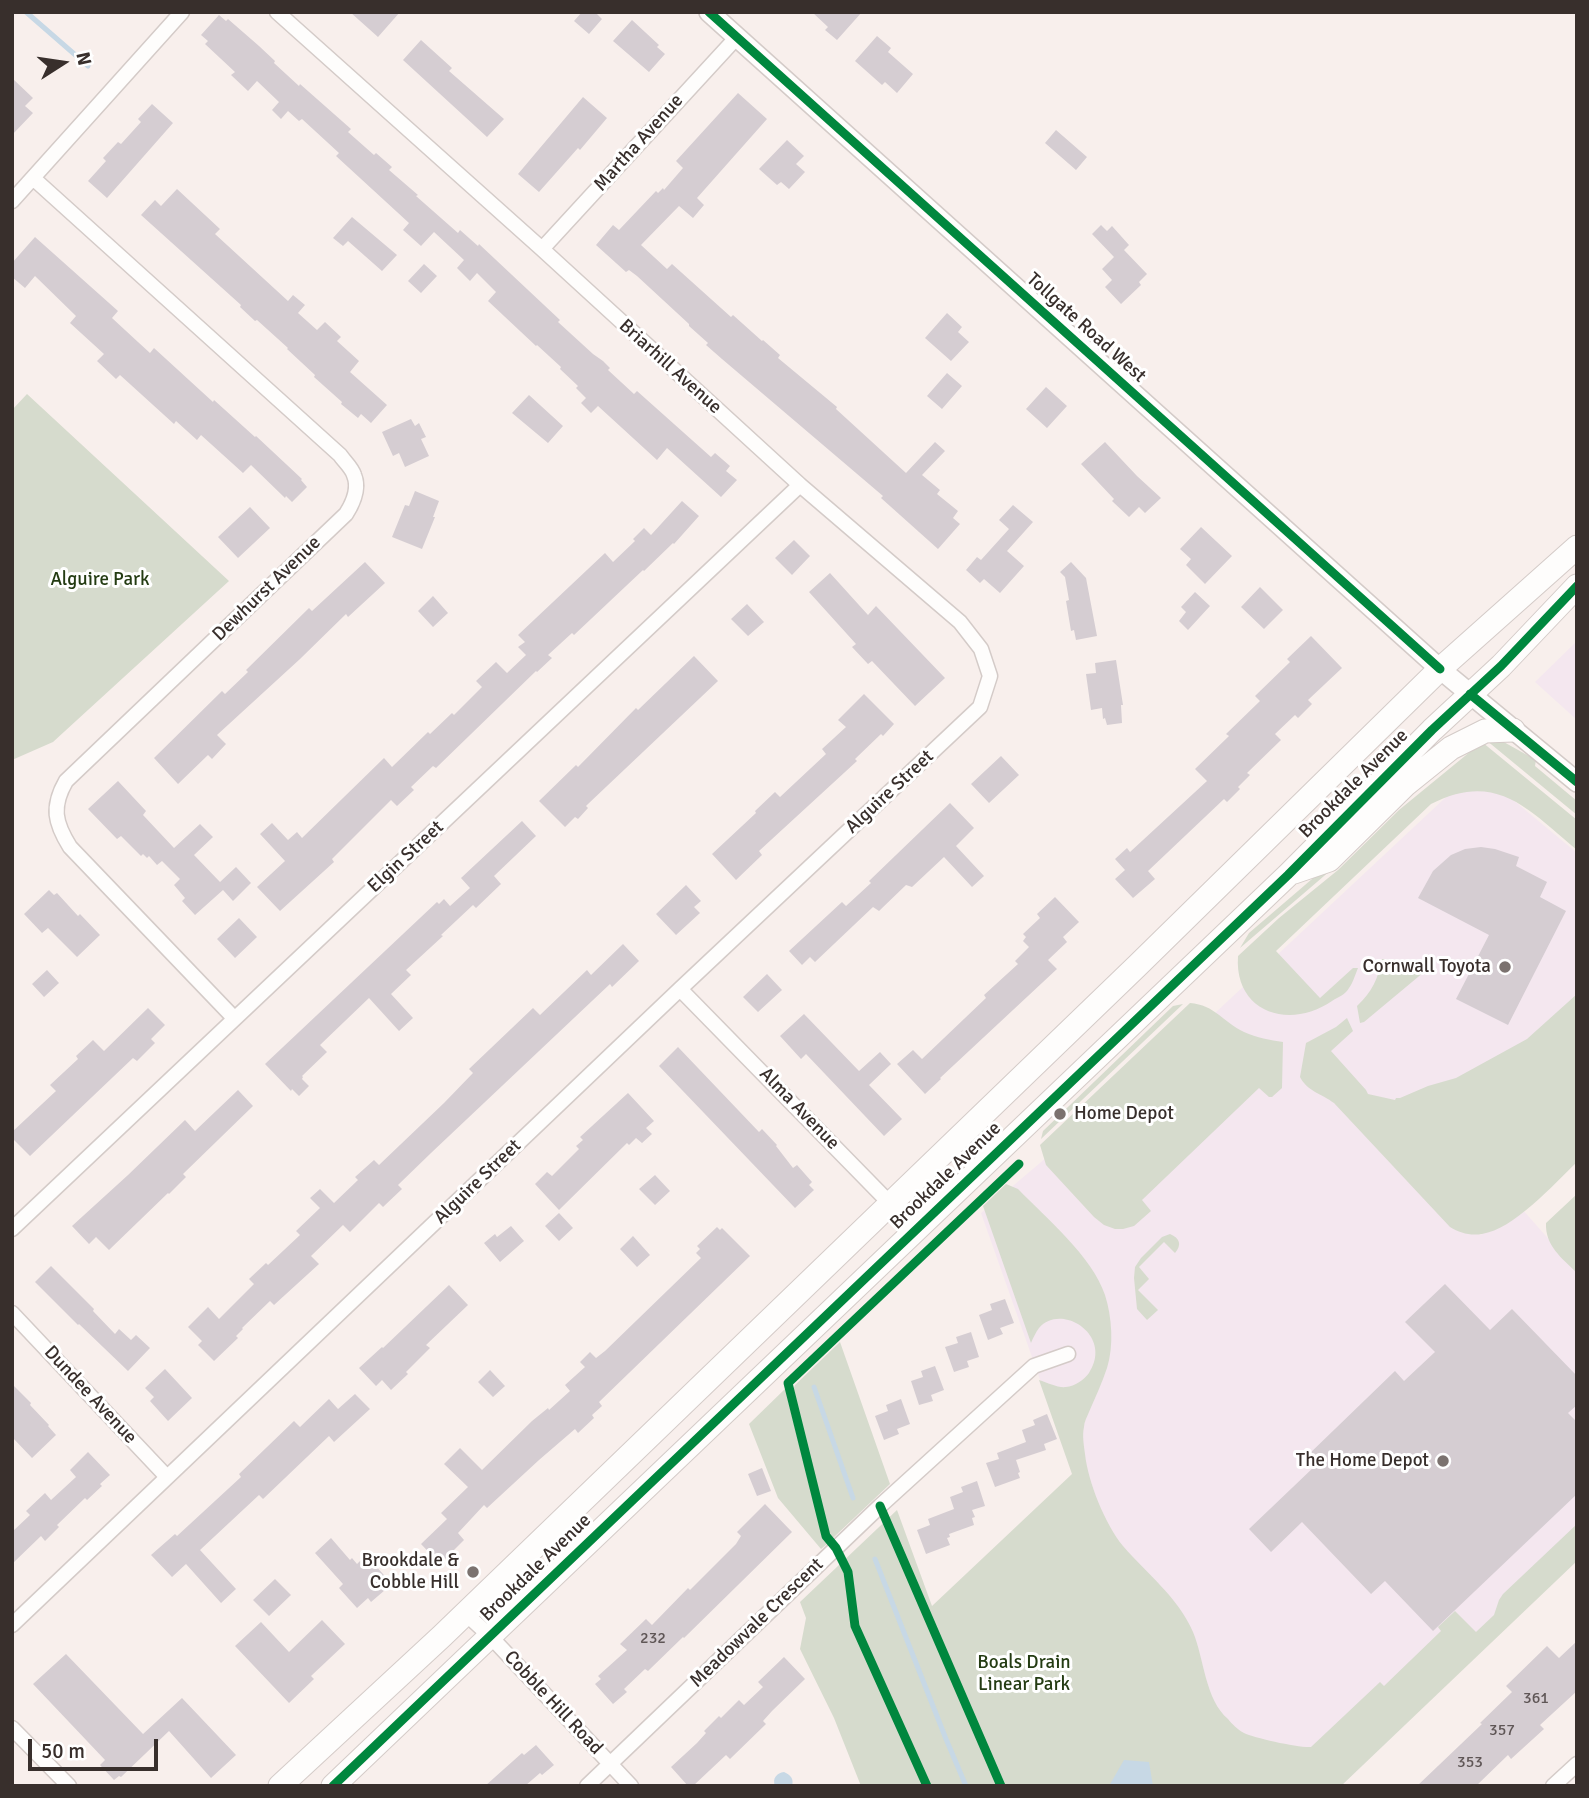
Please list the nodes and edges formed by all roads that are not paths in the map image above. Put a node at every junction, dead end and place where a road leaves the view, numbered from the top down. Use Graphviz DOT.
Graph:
graph roads {
  1 [pos="182,12"];
  2 [pos="276,12"];
  3 [pos="709,12"];
  4 [pos="737,37"];
  5 [pos="33,178"];
  6 [pos="12,201"];
  7 [pos="542,249"];
  8 [pos="800,485"];
  9 [pos="1577,547"];
  10 [pos="1577,586"];
  11 [pos="1440,669"];
  12 [pos="1470,694"];
  13 [pos="1513,730"];
  14 [pos="945,740"];
  15 [pos="1577,782"];
  16 [pos="1288,875"];
  17 [pos="680,989"];
  18 [pos="234,1018"];
  19 [pos="890,1203"];
  20 [pos="12,1229"];
  21 [pos="916,1230"];
  22 [pos="12,1313"];
  23 [pos="1068,1354"];
  24 [pos="167,1477"];
  25 [pos="465,1613"];
  26 [pos="12,1625"];
  27 [pos="490,1636"];
  28 [pos="12,1728"];
  29 [pos="610,1763"];
  30 [pos="1577,1764"];
  31 [pos="69,1786"];
  32 [pos="280,1786"];
  33 [pos="333,1786"];
  34 [pos="587,1786"];
  35 [pos="631,1786"];
  36 [pos="1553,1786"];
  1 -- 5 [label="street"];
  2 -- 7 [label="street, Briarhill Avenue"];
  3 -- 4 [label="street, Tollgate Road West"];
  4 -- 7 [label="street, Martha Avenue"];
  4 -- 11 [label="street, Tollgate Road West"];
  5 -- 6 [label="street"];
  5 -- 18 [label="street, Dewhurst Avenue"];
  7 -- 8 [label="street, Briarhill Avenue"];
  8 -- 14 [label="street, Briarhill Avenue"];
  8 -- 18 [label="street, Elgin Street"];
  9 -- 11 [label="main road, Brookdale Avenue"];
  10 -- 12 [label="main road, Brookdale Avenue"];
  11 -- 12 [label="street, Tollgate Road West"];
  11 -- 19 [label="main road, Brookdale Avenue"];
  12 -- 13 [label="street, Tollgate Road West"];
  12 -- 16 [label="main road, Brookdale Avenue"];
  13 -- 15 [label="street, Tollgate Road West"];
  13 -- 16 [label="main road"];
  14 -- 17 [label="street, Alguire Street"];
  16 -- 21 [label="main road, Brookdale Avenue"];
  17 -- 19 [label="street, Alma Avenue"];
  17 -- 24 [label="street, Alguire Street"];
  18 -- 20 [label="street, Elgin Street"];
  19 -- 21 [label="street, Alma Avenue"];
  19 -- 25 [label="main road, Brookdale Avenue"];
  21 -- 27 [label="main road, Brookdale Avenue"];
  22 -- 24 [label="street, Dundee Avenue"];
  23 -- 29 [label="street, Meadowvale Crescent"];
  24 -- 26 [label="street, Alguire Street"];
  25 -- 27 [label="street, Cobble Hill Road"];
  25 -- 32 [label="main road, Brookdale Avenue"];
  27 -- 29 [label="street, Cobble Hill Road"];
  27 -- 33 [label="main road, Brookdale Avenue"];
  28 -- 31 [label="street"];
  29 -- 34 [label="street, Meadowvale Crescent"];
  29 -- 35 [label="street"];
  30 -- 36 [label="street"];
}
